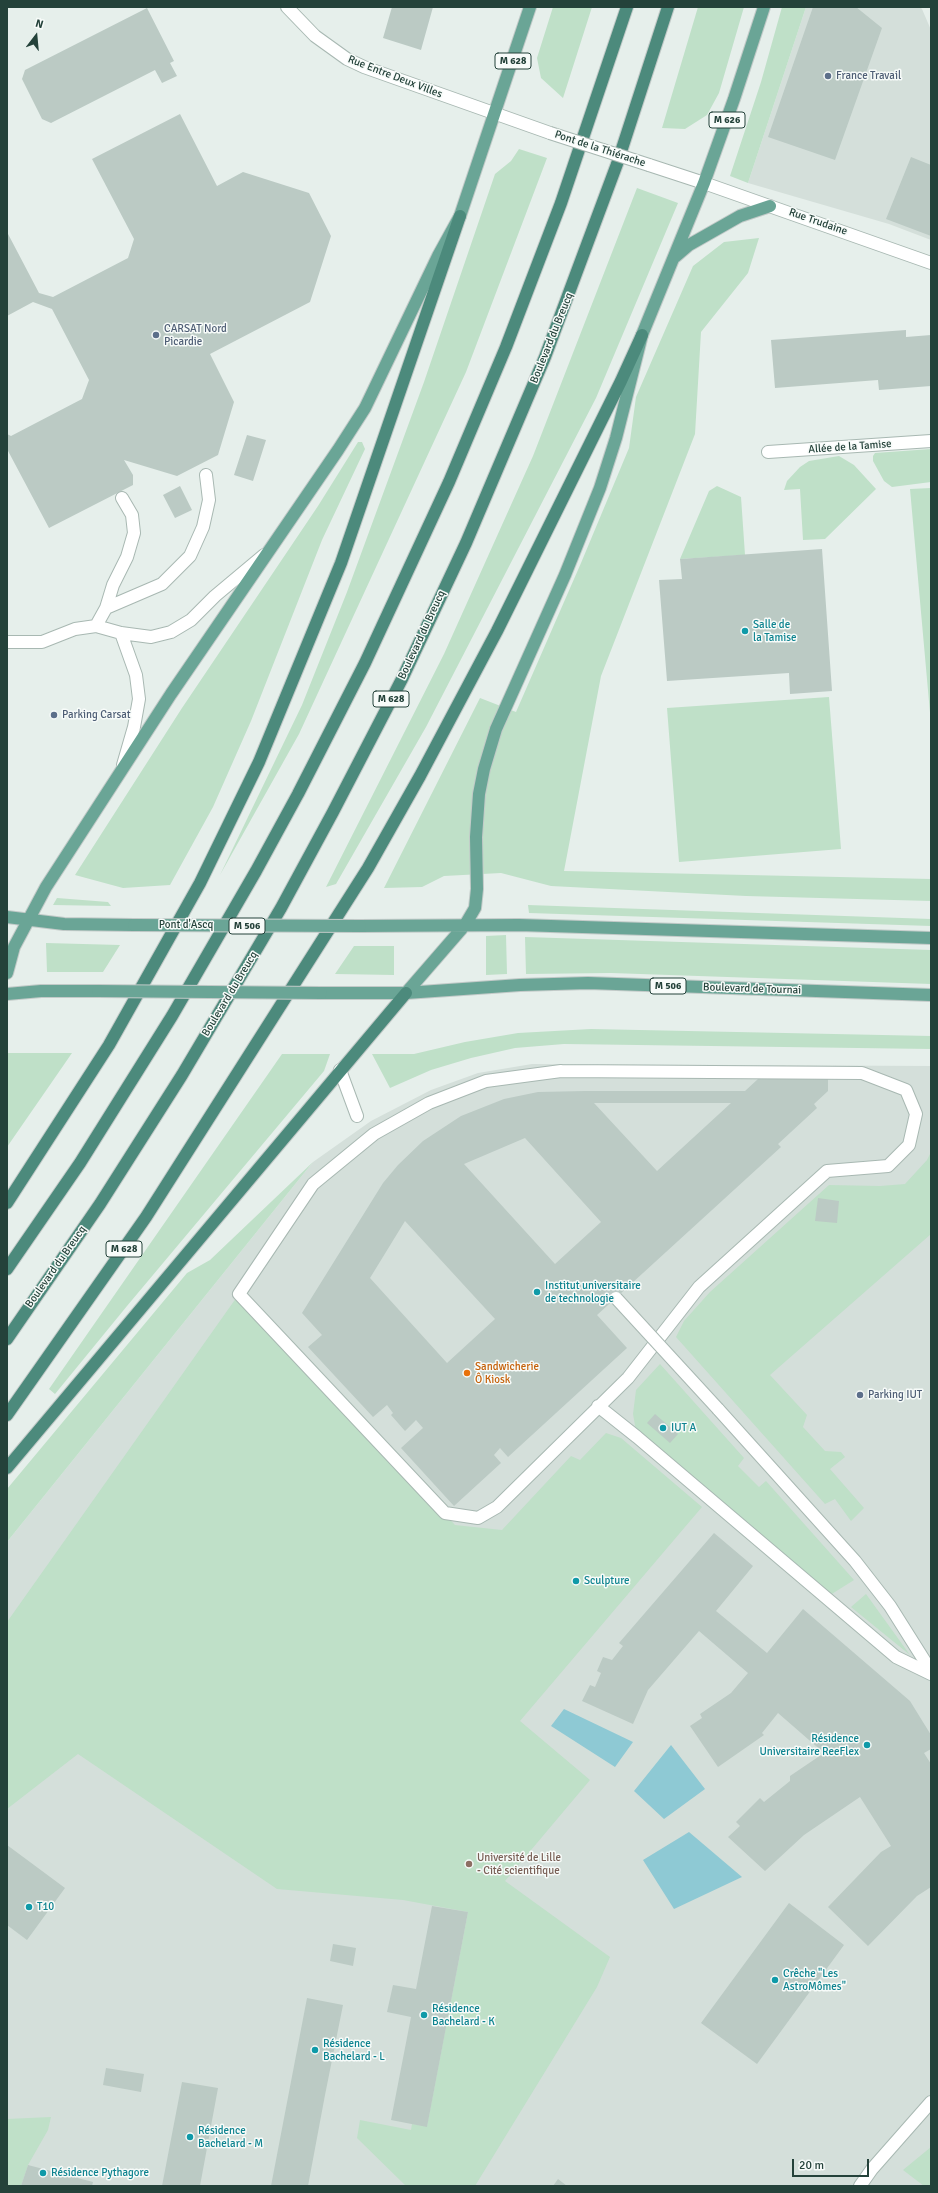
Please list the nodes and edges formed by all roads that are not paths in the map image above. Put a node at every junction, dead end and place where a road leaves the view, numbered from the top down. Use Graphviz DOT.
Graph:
graph roads {
  1 [pos="287,7"];
  2 [pos="530,7"];
  3 [pos="627,7"];
  4 [pos="668,7"];
  5 [pos="764,7"];
  6 [pos="496,114"];
  7 [pos="704,184"];
  8 [pos="770,206"];
  9 [pos="460,216"];
  10 [pos="674,258"];
  11 [pos="931,263"];
  12 [pos="642,335"];
  13 [pos="931,441"];
  14 [pos="768,452"];
  15 [pos="206,475"];
  16 [pos="122,498"];
  17 [pos="269,550"];
  18 [pos="106,608"];
  19 [pos="96,626"];
  20 [pos="121,633"];
  21 [pos="7,642"];
  22 [pos="120,772"];
  23 [pos="7,917"];
  24 [pos="27,918"];
  25 [pos="465,926"];
  26 [pos="931,938"];
  27 [pos="7,973"];
  28 [pos="406,993"];
  29 [pos="7,994"];
  30 [pos="931,996"];
  31 [pos="340,1070"];
  32 [pos="357,1116"];
  33 [pos="7,1203"];
  34 [pos="7,1269"];
  35 [pos="616,1298"];
  36 [pos="7,1339"];
  37 [pos="598,1406"];
  38 [pos="7,1415"];
  39 [pos="7,1468"];
  40 [pos="931,1670"];
  41 [pos="931,1674"];
  42 [pos="931,2102"];
  43 [pos="860,2186"];
  1 -- 6 [label="street, Rue Entre Deux Villes"];
  2 -- 6 [label="main road, M 628"];
  3 -- 34 [label="highway"];
  4 -- 36 [label="highway, Boulevard du Breucq / M 628"];
  5 -- 7 [label="main road, M 626"];
  6 -- 7 [label="street, Pont de la Thiérache, bridge"];
  6 -- 9 [label="main road, M 628"];
  7 -- 8 [label="street, Rue Trudaine"];
  7 -- 10 [label="main road, M 628"];
  8 -- 10 [label="main road, M 628"];
  8 -- 11 [label="street, Rue Trudaine"];
  9 -- 17 [label="main road"];
  9 -- 33 [label="highway, M 628"];
  10 -- 12 [label="main road, M 628"];
  12 -- 25 [label="main road"];
  12 -- 38 [label="highway, M 628"];
  13 -- 14 [label="street, Allée de la Tamise"];
  15 -- 18 [label="street"];
  16 -- 18 [label="street"];
  17 -- 20 [label="street"];
  17 -- 22 [label="main road"];
  18 -- 19 [label="street"];
  19 -- 20 [label="street"];
  19 -- 21 [label="street"];
  20 -- 22 [label="street"];
  22 -- 24 [label="main road"];
  23 -- 24 [label="main road, M 506"];
  24 -- 25 [label="main road, Pont d'Ascq / M 506, bridge"];
  24 -- 27 [label="main road"];
  25 -- 26 [label="main road, M 506"];
  25 -- 28 [label="main road"];
  28 -- 29 [label="main road, M 506, bridge"];
  28 -- 30 [label="main road, Boulevard de Tournai / M 506"];
  28 -- 31 [label="highway"];
  31 -- 32 [label="street"];
  31 -- 39 [label="highway"];
  35 -- 40 [label="street, bridge"];
  37 -- 37 [label="street"];
  37 -- 41 [label="street"];
  42 -- 43 [label="street"];
}
